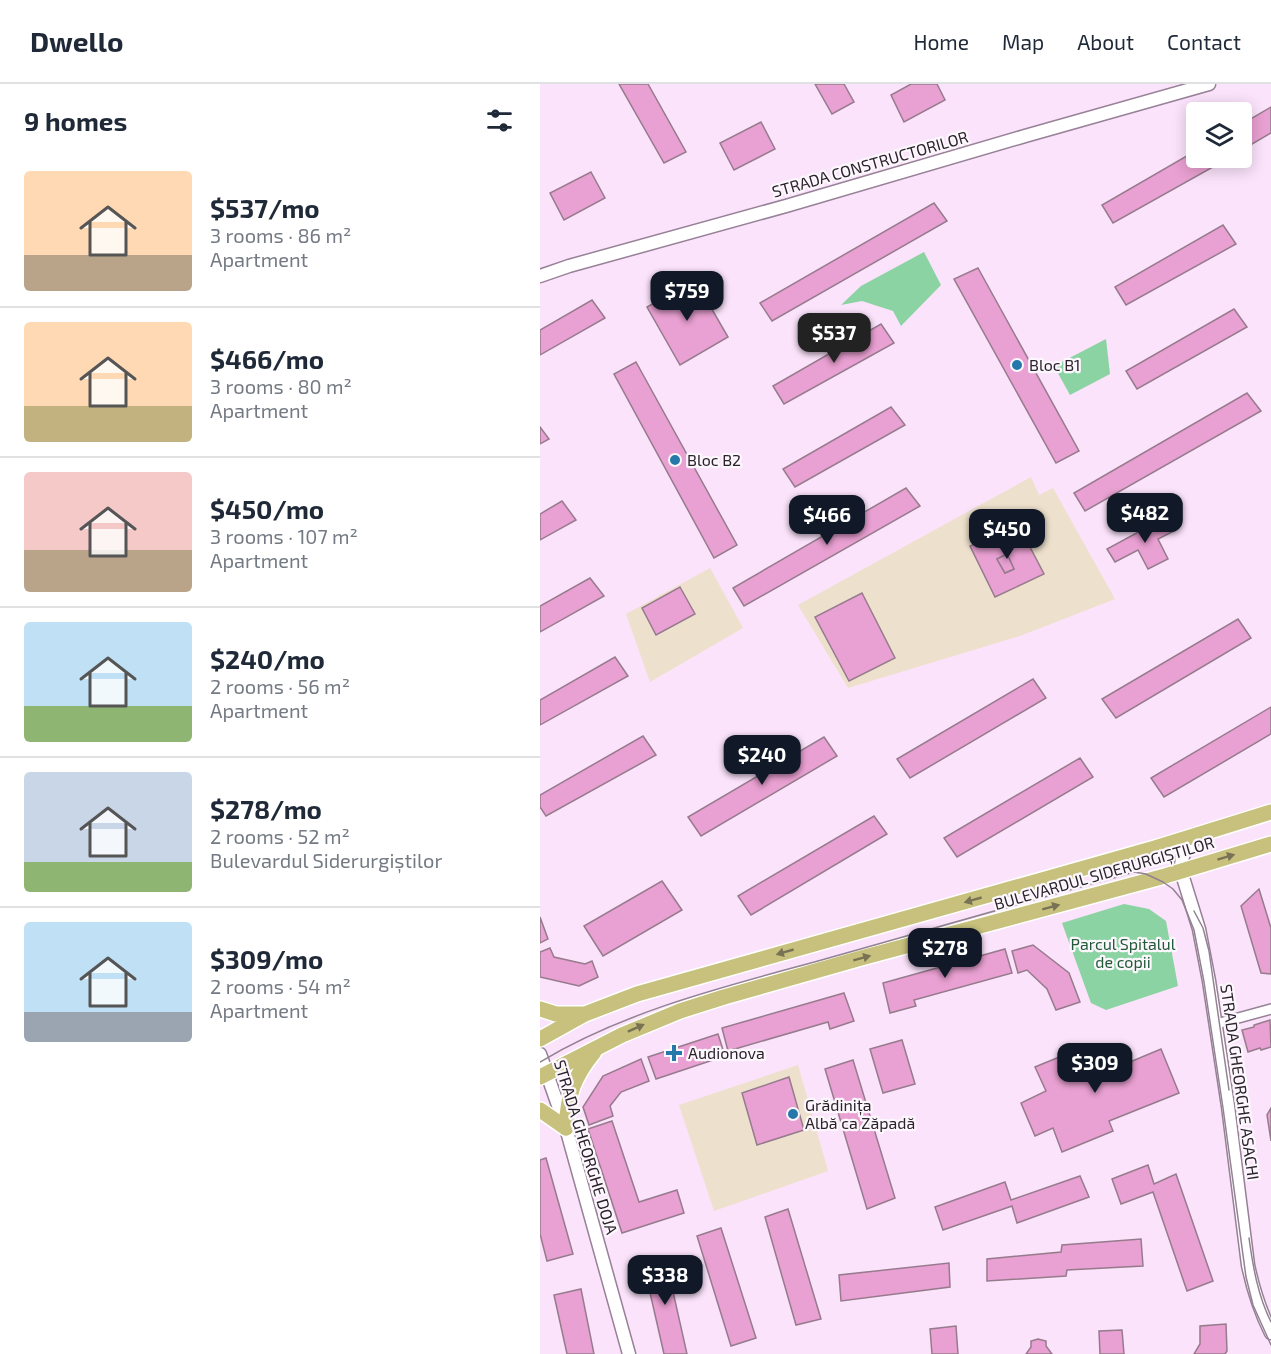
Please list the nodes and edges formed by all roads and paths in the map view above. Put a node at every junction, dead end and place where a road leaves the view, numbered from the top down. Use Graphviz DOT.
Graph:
graph roads {
  1 [pos="1209,84"];
  2 [pos="540,276"];
  3 [pos="1271,812"];
  4 [pos="1200,834"];
  5 [pos="1271,844"];
  6 [pos="1181,871"];
  7 [pos="540,1009"];
  8 [pos="1271,1009"];
  9 [pos="585,1014"];
  10 [pos="1216,1022"];
  11 [pos="540,1039"];
  12 [pos="599,1046"];
  13 [pos="540,1054"];
  14 [pos="543,1075"];
  15 [pos="540,1110"];
  16 [pos="566,1128"];
  17 [pos="1271,1333"];
  18 [pos="629,1354"];
  1 -- 2 [label="street, STRADA CONSTRUCTORILOR"];
  3 -- 4 [label="main road, BULEVARDUL SIDERURGIȘTILOR"];
  4 -- 6 [label="street"];
  4 -- 9 [label="main road, BULEVARDUL SIDERURGIȘTILOR, one-way"];
  6 -- 5 [label="main road, BULEVARDUL SIDERURGIȘTILOR, one-way"];
  6 -- 10 [label="street, STRADA GHEORGHE ASACHI"];
  12 -- 6 [label="main road, BULEVARDUL SIDERURGIȘTILOR, one-way"];
  7 -- 9 [label="main road"];
  8 -- 10 [label="street"];
  9 -- 11 [label="main road, BULEVARDUL SIDERURGIȘTILOR"];
  10 -- 17 [label="street, STRADA GHEORGHE ASACHI"];
  12 -- 14 [label="main road, BULEVARDUL SIDERURGIȘTILOR"];
  12 -- 16 [label="main road"];
  13 -- 14 [label="street, STRADA GHEORGHE DOJA"];
  14 -- 16 [label="street, STRADA GHEORGHE DOJA"];
  15 -- 16 [label="main road"];
  16 -- 18 [label="street, STRADA GHEORGHE DOJA"];
}
